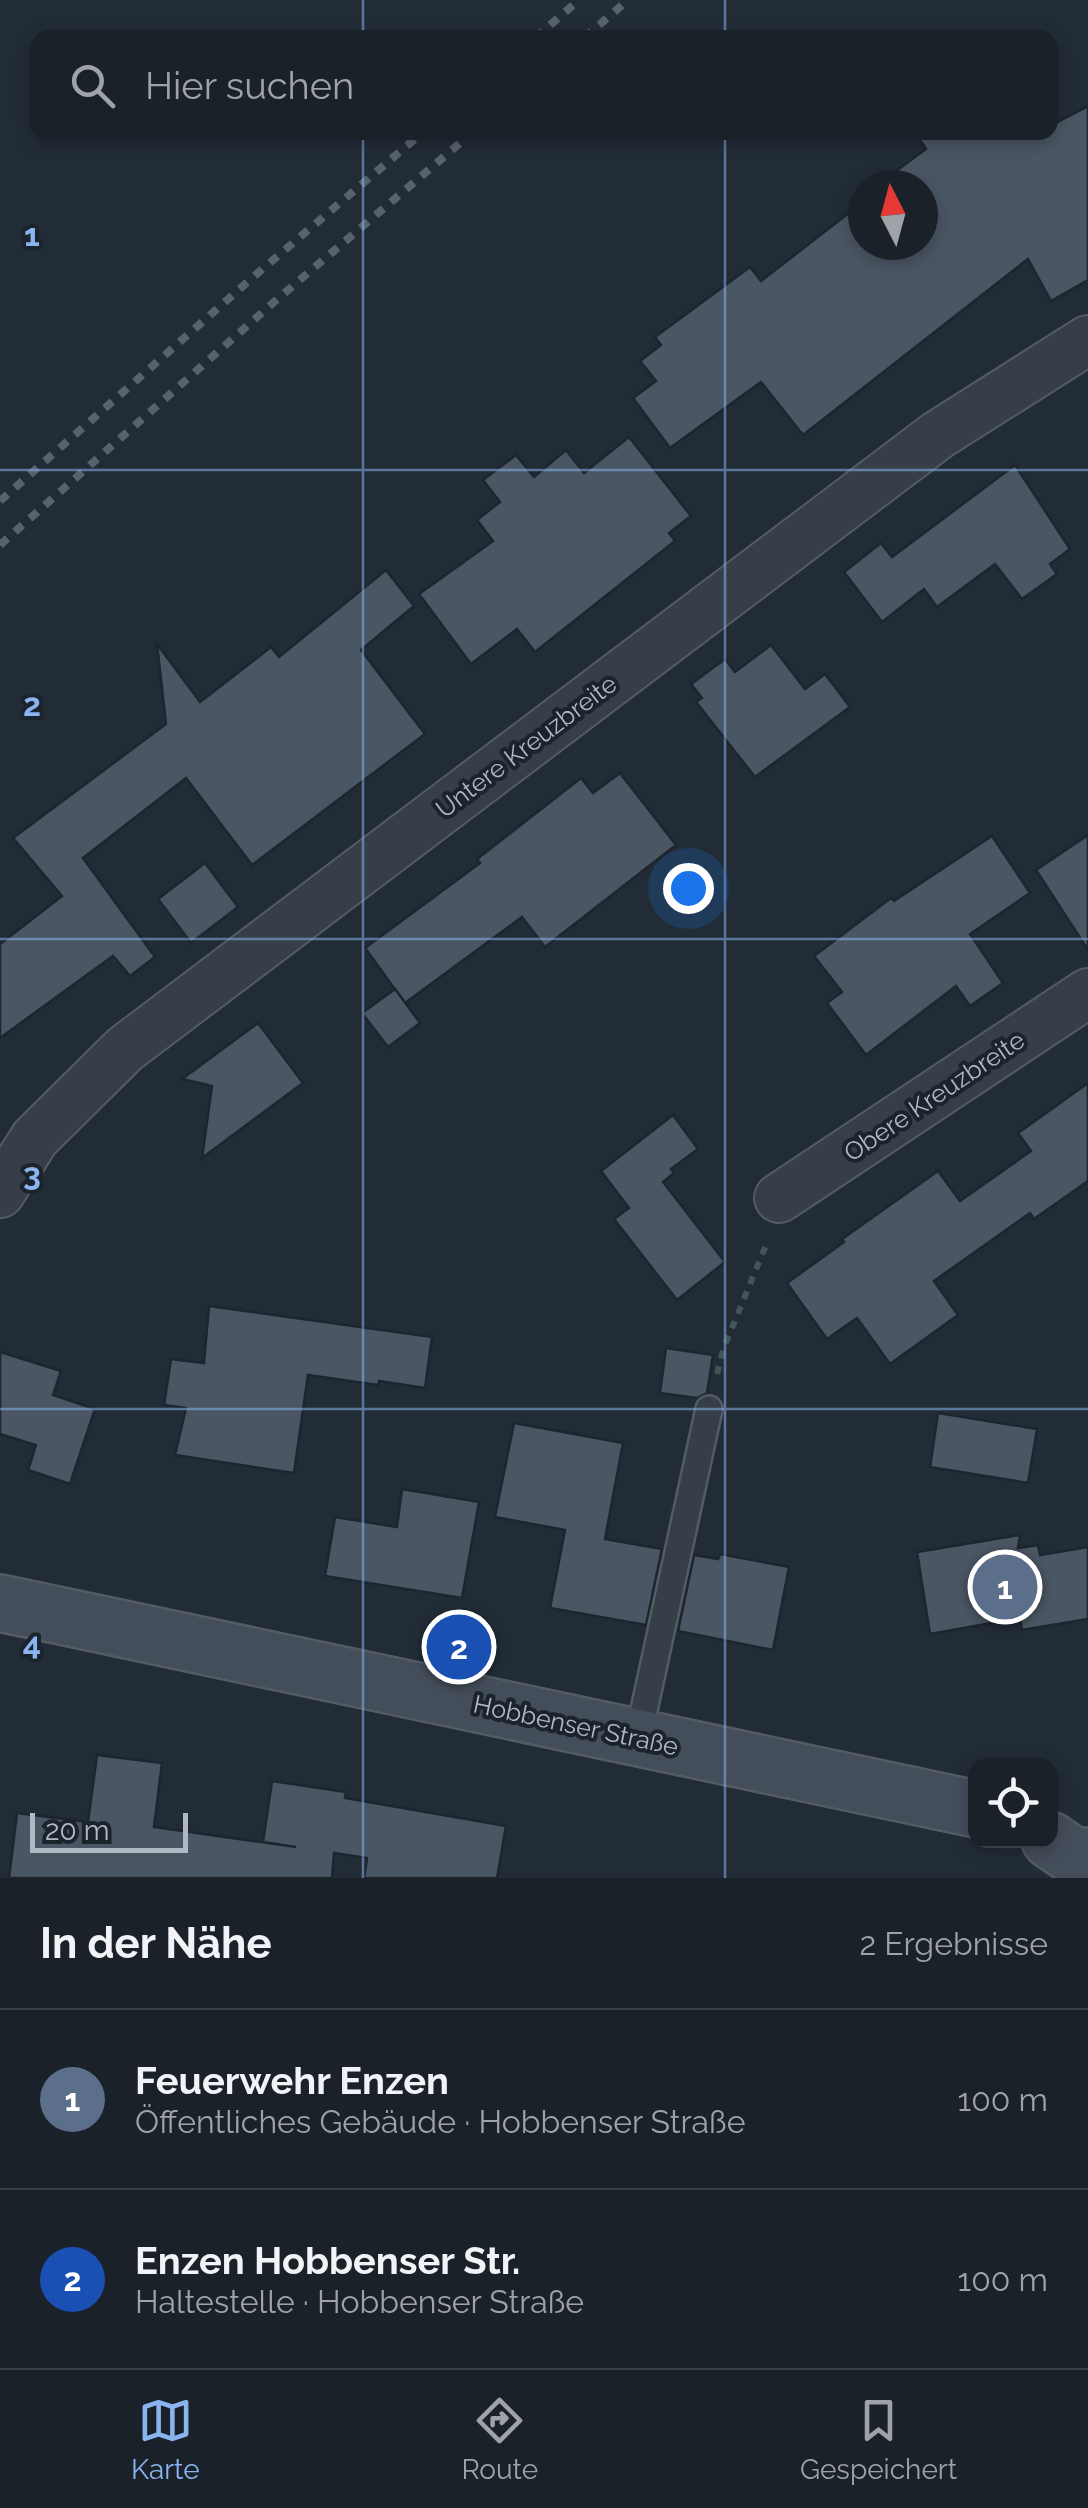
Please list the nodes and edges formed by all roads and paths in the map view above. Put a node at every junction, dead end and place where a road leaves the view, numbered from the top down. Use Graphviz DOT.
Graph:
graph roads {
  1 [pos="1088,340"];
  2 [pos="1088,993"];
  3 [pos="0,1193"];
  4 [pos="779,1198"];
  5 [pos="709,1409"];
  6 [pos="0,1602"];
  7 [pos="638,1738"];
  8 [pos="968,1808"];
  1 -- 3 [label="street, Untere Kreuzbreite"];
  2 -- 4 [label="street, Obere Kreuzbreite"];
  4 -- 5 [label="path"];
  5 -- 7 [label="lane"];
  6 -- 7 [label="main road, Hobbenser Straße"];
  7 -- 8 [label="main road, Hobbenser Straße"];
}
